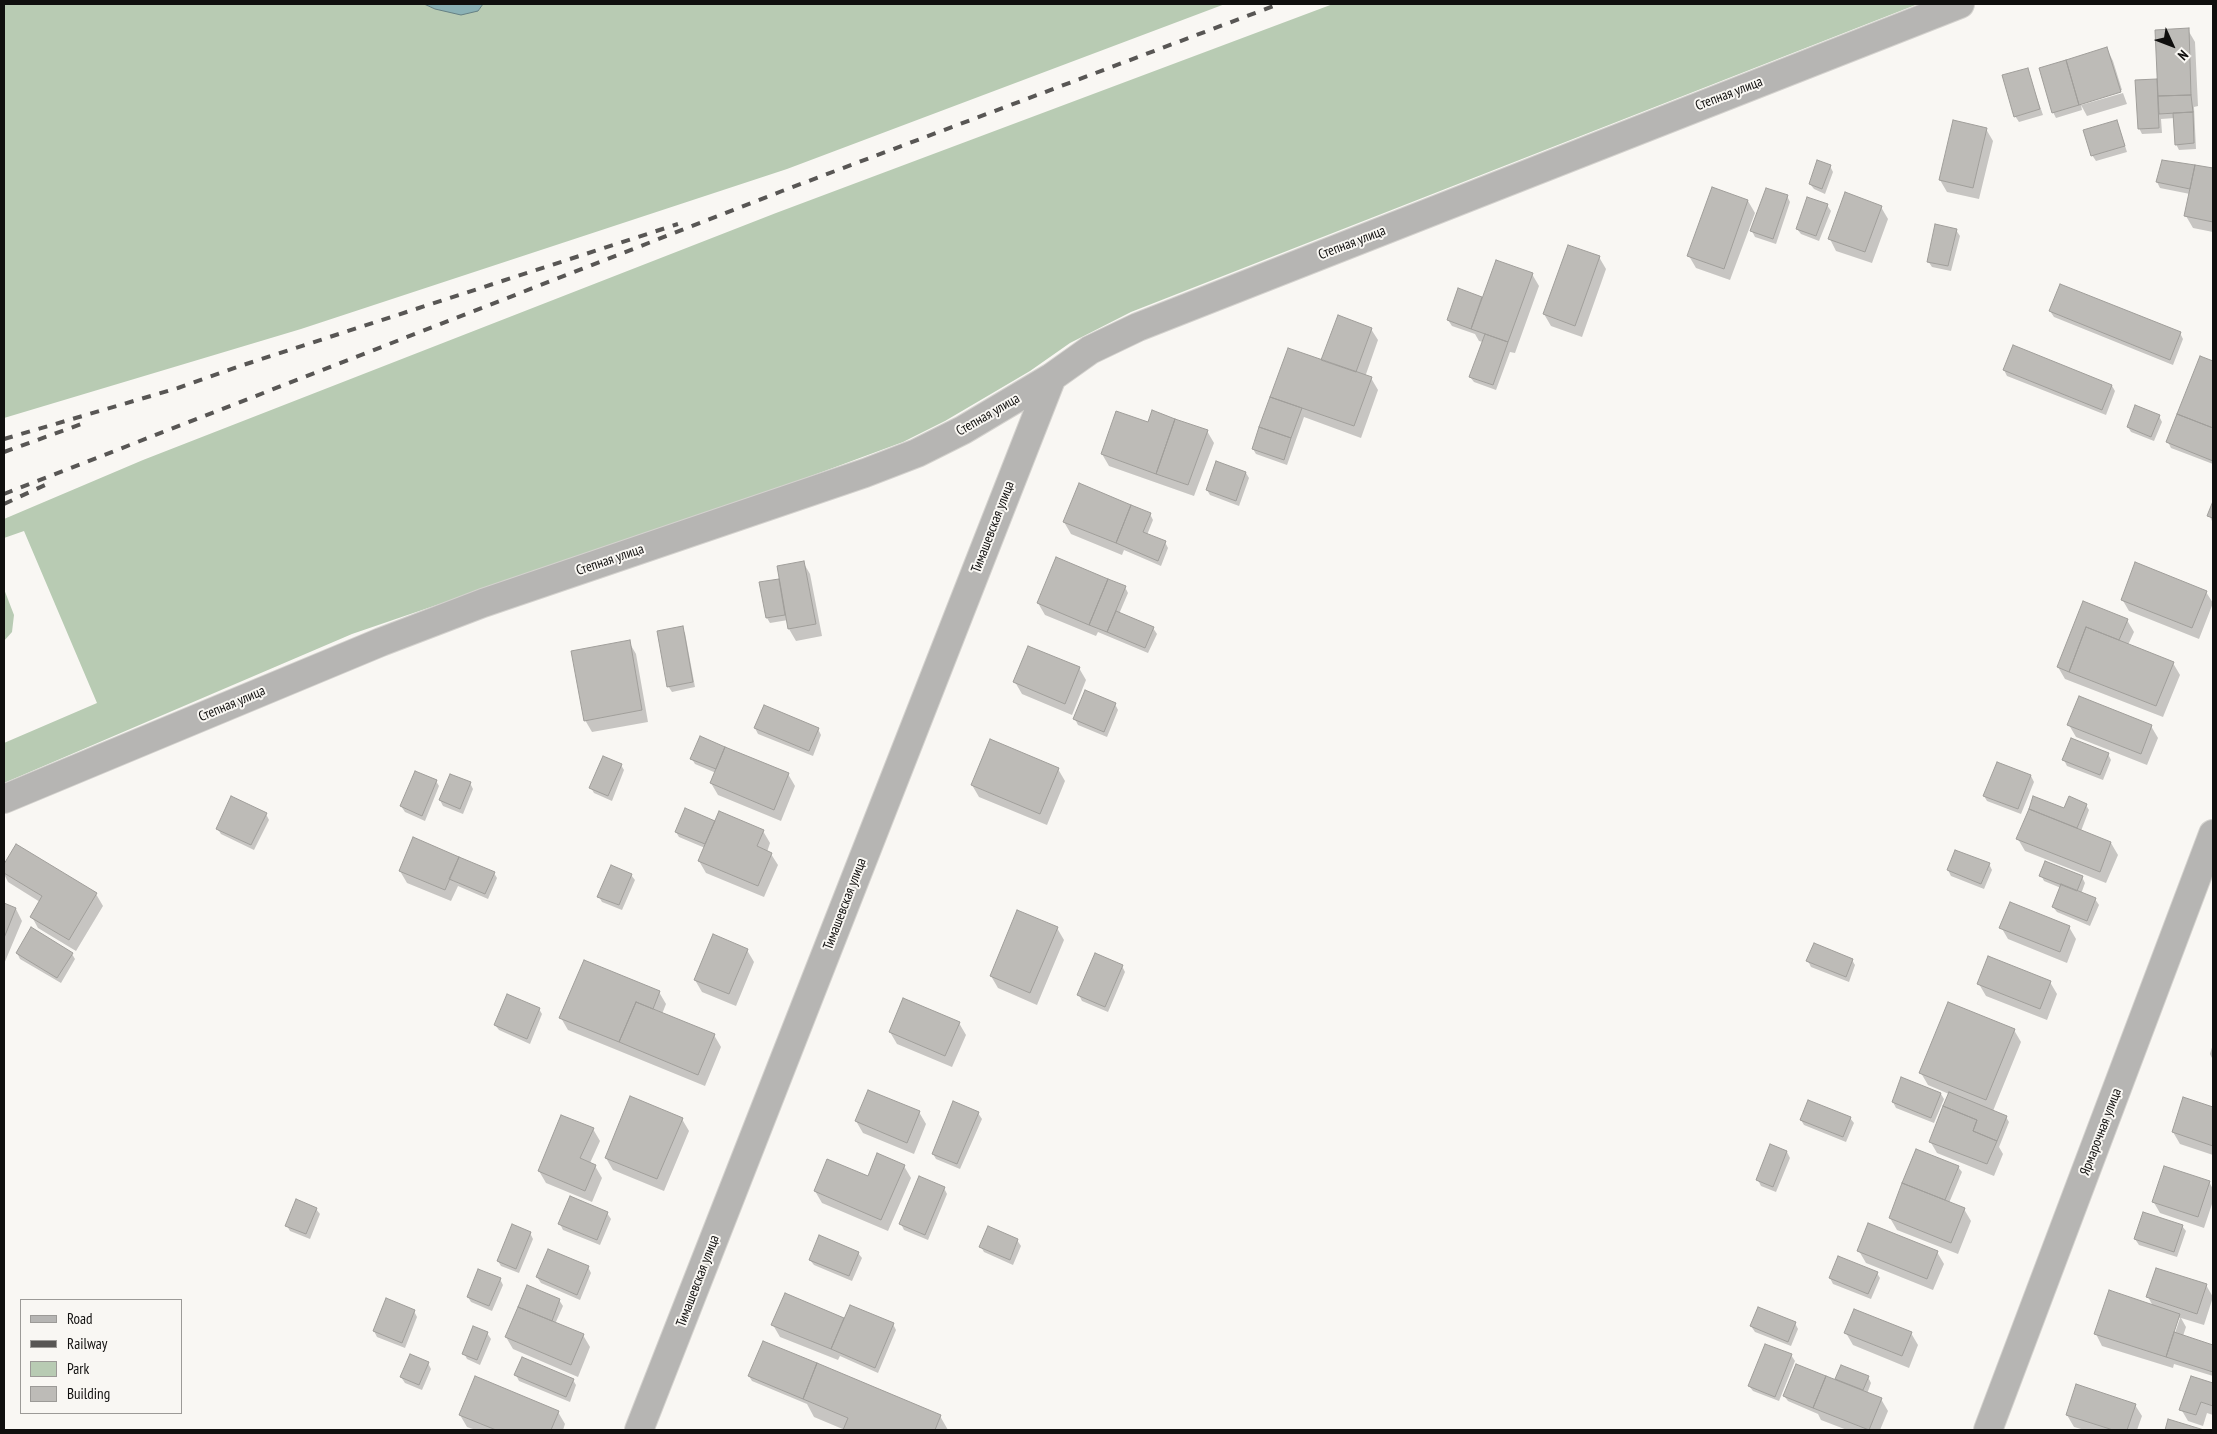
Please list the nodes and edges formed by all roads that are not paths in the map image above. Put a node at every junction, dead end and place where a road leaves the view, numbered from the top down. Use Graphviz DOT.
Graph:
graph roads {
  1 [pos="1960,4"];
  2 [pos="1052,377"];
  3 [pos="4,800"];
  4 [pos="2213,834"];
  5 [pos="639,1430"];
  6 [pos="1988,1430"];
  1 -- 2 [label="street, Степная улица"];
  2 -- 3 [label="street, Степная улица"];
  2 -- 5 [label="street, Тимашевская улица"];
  4 -- 6 [label="street, Ярмарочная улица"];
}
